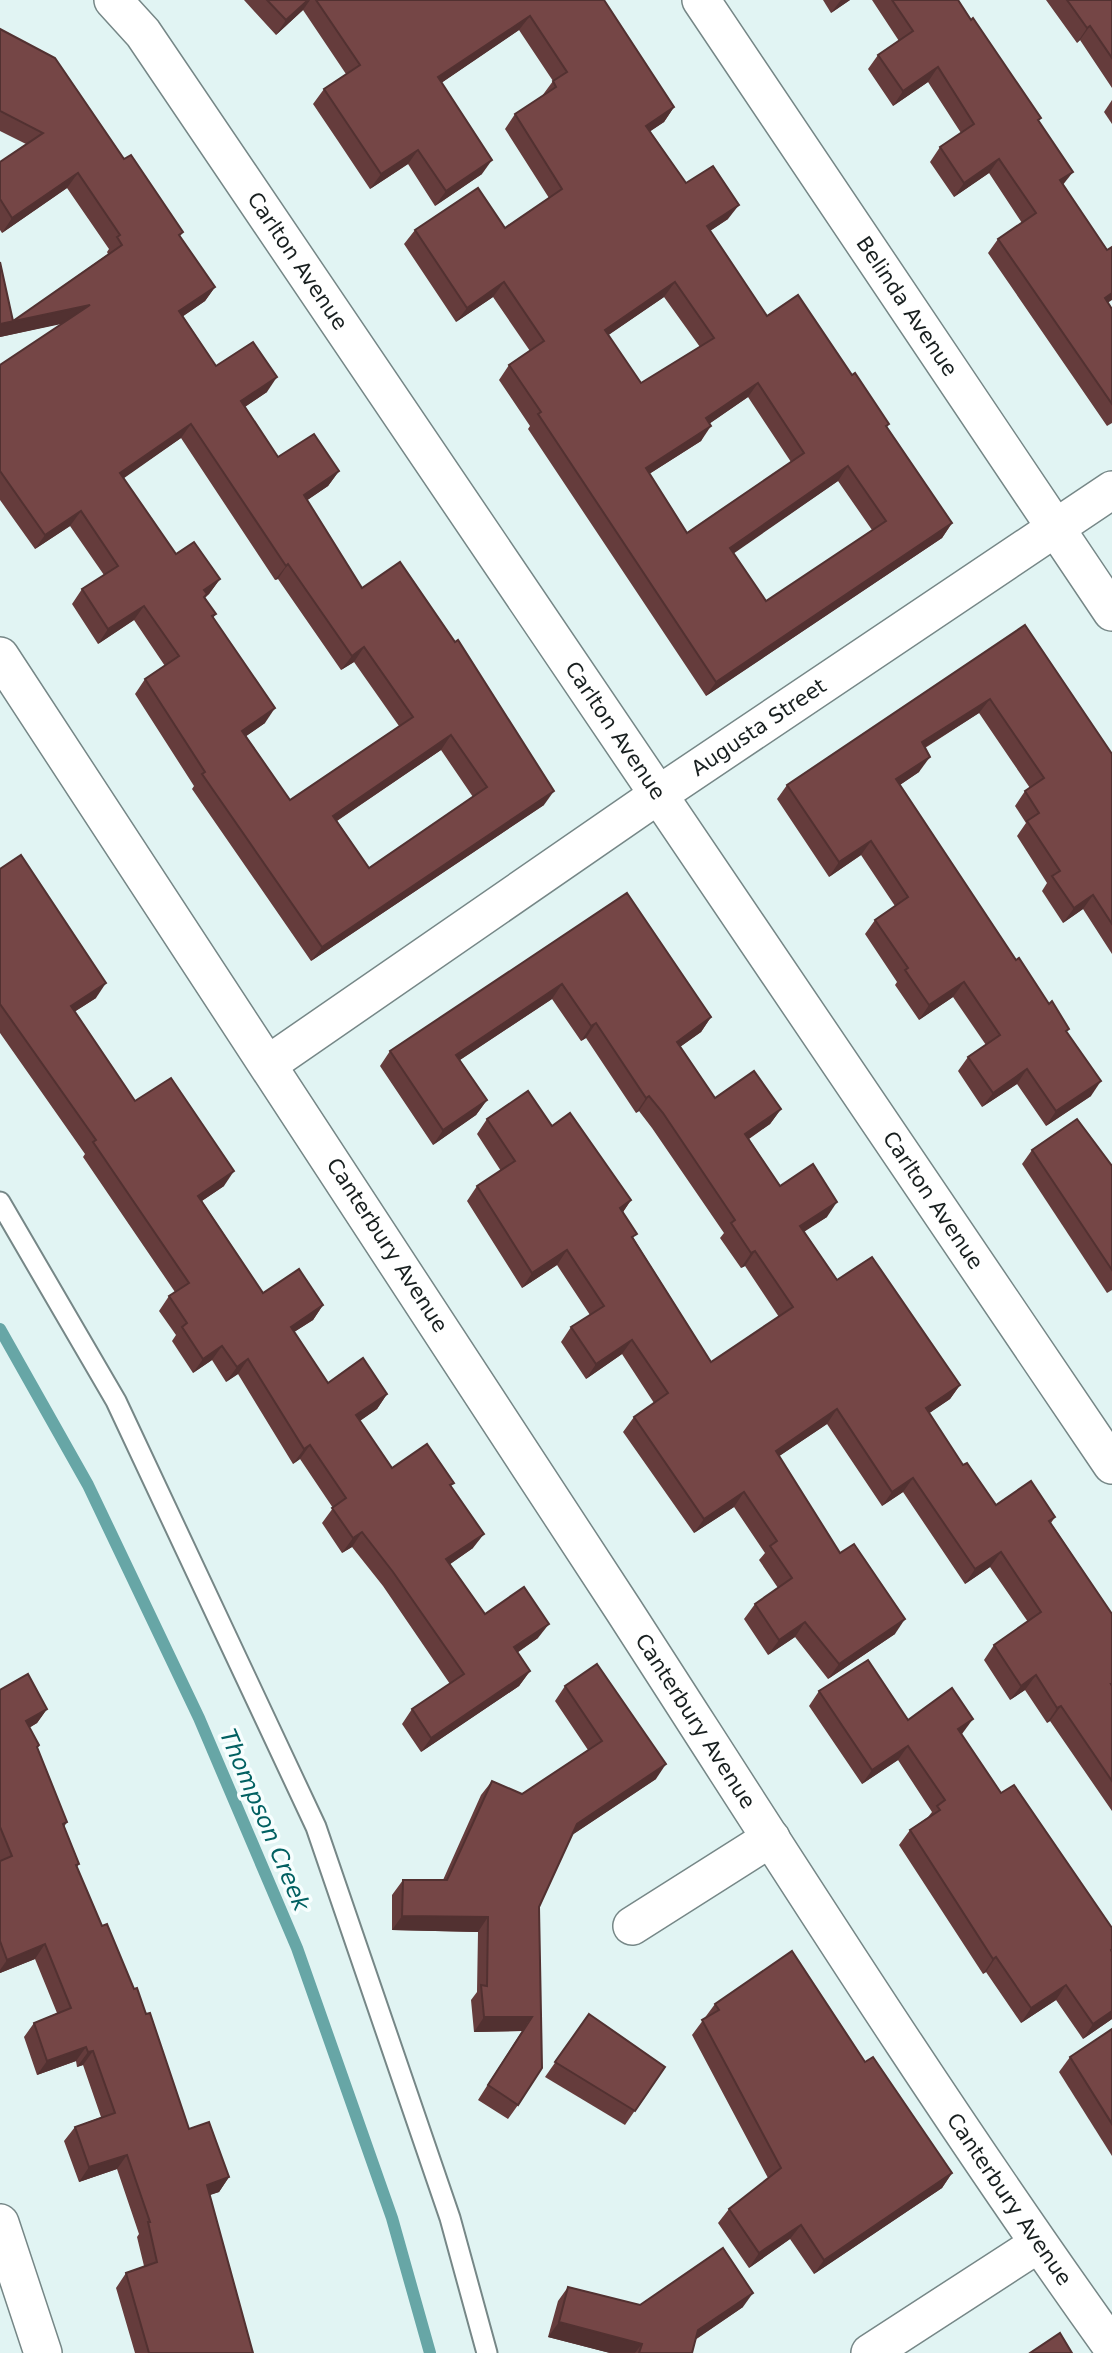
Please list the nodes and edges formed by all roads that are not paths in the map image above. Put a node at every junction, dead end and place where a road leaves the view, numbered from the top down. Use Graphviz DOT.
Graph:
graph roads {
  1 [pos="113,0"];
  2 [pos="701,0"];
  3 [pos="1112,490"];
  4 [pos="1055,528"];
  5 [pos="1112,612"];
  6 [pos="0,656"];
  7 [pos="658,795"];
  8 [pos="271,1063"];
  9 [pos="0,1202"];
  10 [pos="1112,1465"];
  11 [pos="771,1838"];
  12 [pos="632,1926"];
  13 [pos="0,2223"];
  14 [pos="1038,2244"];
  15 [pos="1112,2347"];
  16 [pos="43,2353"];
  17 [pos="487,2353"];
  18 [pos="870,2353"];
  1 -- 7 [label="street, Carlton Avenue"];
  2 -- 4 [label="street, Belinda Avenue"];
  3 -- 4 [label="street, Augusta Street"];
  4 -- 5 [label="street, Belinda Avenue"];
  4 -- 7 [label="street, Augusta Street"];
  6 -- 8 [label="street, Canterbury Avenue"];
  7 -- 8 [label="street, Augusta Street"];
  7 -- 10 [label="street, Carlton Avenue"];
  8 -- 11 [label="street, Canterbury Avenue"];
  9 -- 17 [label="lane"];
  11 -- 12 [label="street"];
  11 -- 14 [label="street, Canterbury Avenue"];
  13 -- 16 [label="street"];
  14 -- 15 [label="street, Canterbury Avenue"];
  14 -- 18 [label="street"];
}
